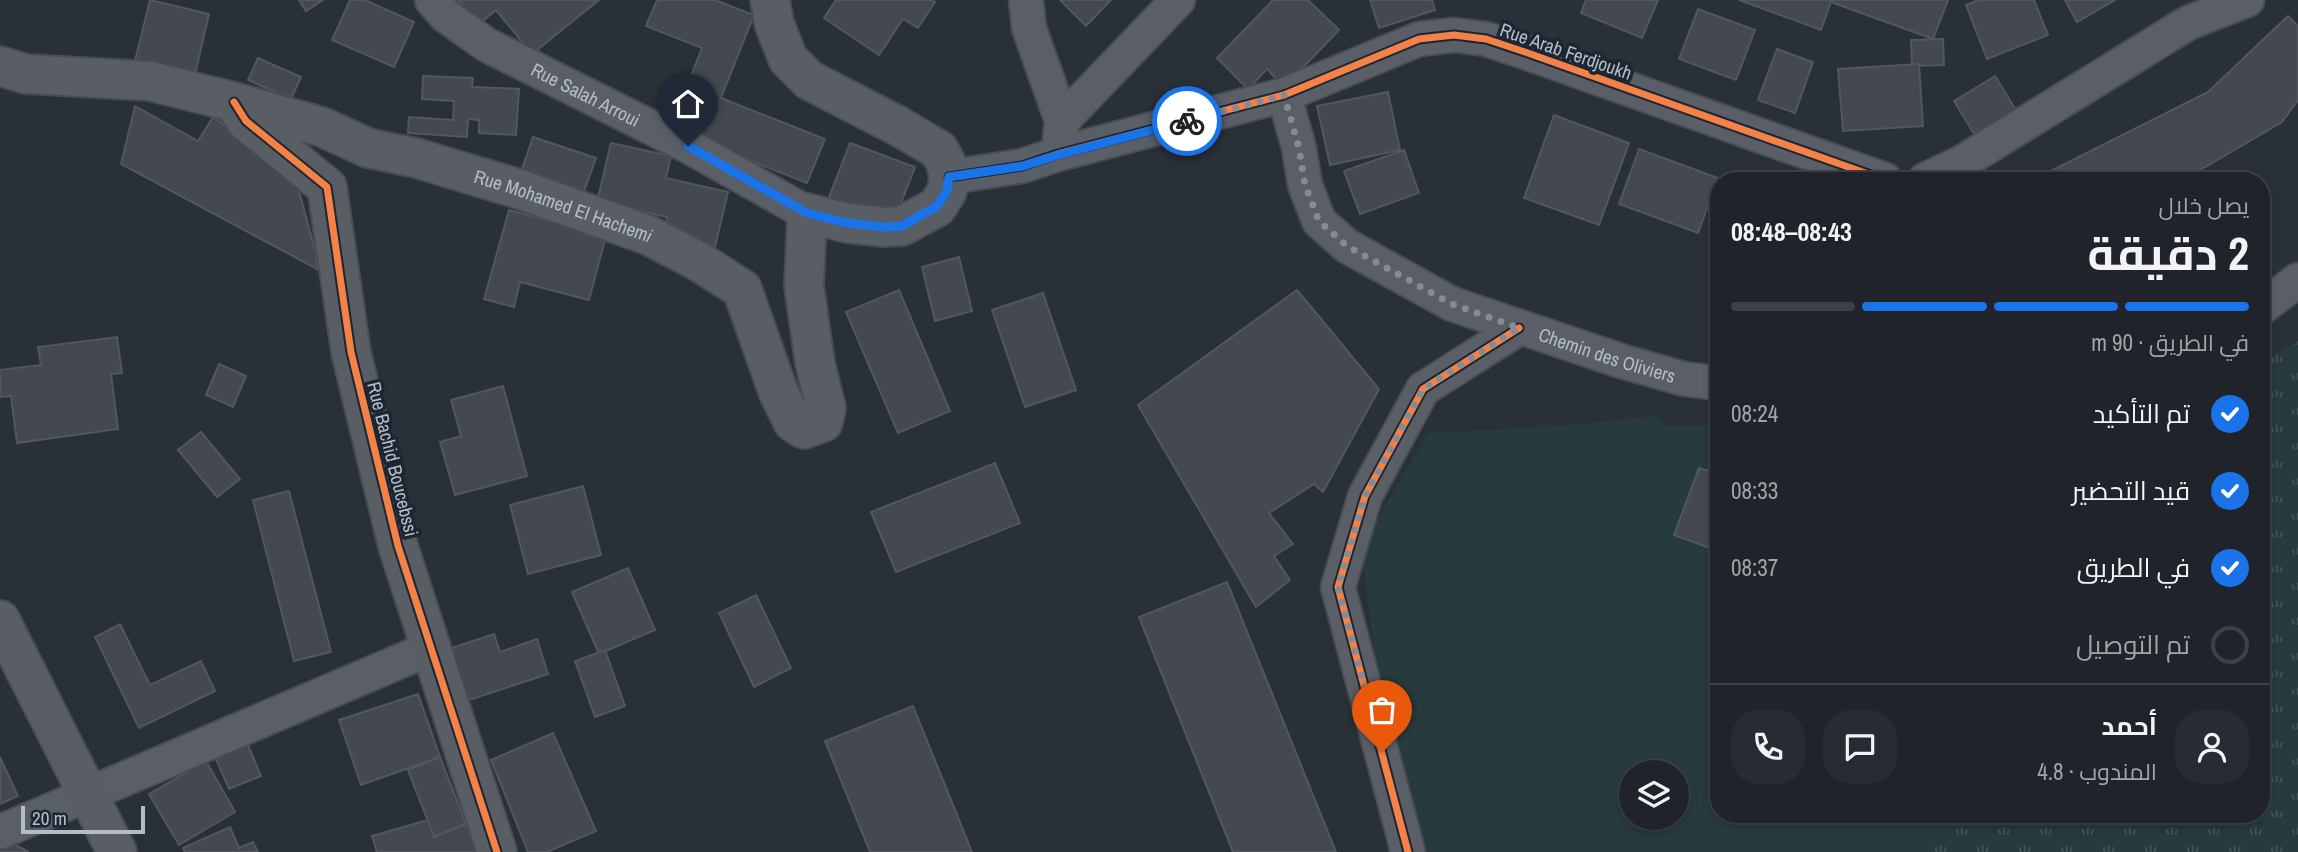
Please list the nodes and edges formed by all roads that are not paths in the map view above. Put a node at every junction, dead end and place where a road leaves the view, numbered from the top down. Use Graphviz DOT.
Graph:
graph roads {
  1 [pos="432,0"];
  2 [pos="770,0"];
  3 [pos="1026,0"];
  4 [pos="1178,0"];
  5 [pos="2247,0"];
  6 [pos="0,66"];
  7 [pos="1284,95"];
  8 [pos="234,102"];
  9 [pos="1062,121"];
  10 [pos="1058,155"];
  11 [pos="948,170"];
  12 [pos="1862,172"];
  13 [pos="1941,172"];
  14 [pos="807,213"];
  15 [pos="2298,280"];
  16 [pos="2270,302"];
  17 [pos="1519,328"];
  18 [pos="1710,382"];
  19 [pos="0,620"];
  20 [pos="432,648"];
  21 [pos="87,794"];
  22 [pos="0,832"];
  23 [pos="117,852"];
  24 [pos="497,852"];
  25 [pos="1408,852"];
  1 -- 14 [label="street, Rue Salah Arroui"];
  2 -- 11 [label="main road"];
  3 -- 9 [label="street"];
  4 -- 9 [label="street"];
  5 -- 13 [label="street"];
  6 -- 8 [label="main road, Rue Mohamed El Hachemi"];
  7 -- 10 [label="street, Rue Arab Ferdjoukh"];
  7 -- 12 [label="street, Rue Arab Ferdjoukh"];
  7 -- 17 [label="street, Chemin des Oliviers"];
  8 -- 14 [label="main road, Rue Mohamed El Hachemi"];
  8 -- 20 [label="main road, Rue Bachid Boucebssi"];
  9 -- 10 [label="street"];
  10 -- 11 [label="street, Rue Arab Ferdjoukh"];
  11 -- 14 [label="main road, Rue Salah Arroui"];
  15 -- 16 [label="street"];
  17 -- 18 [label="street, Chemin des Oliviers"];
  17 -- 25 [label="street"];
  19 -- 21 [label="main road"];
  20 -- 21 [label="street"];
  20 -- 24 [label="main road, Rue Bachid Boucebssi"];
  21 -- 22 [label="street"];
  21 -- 23 [label="main road"];
}
